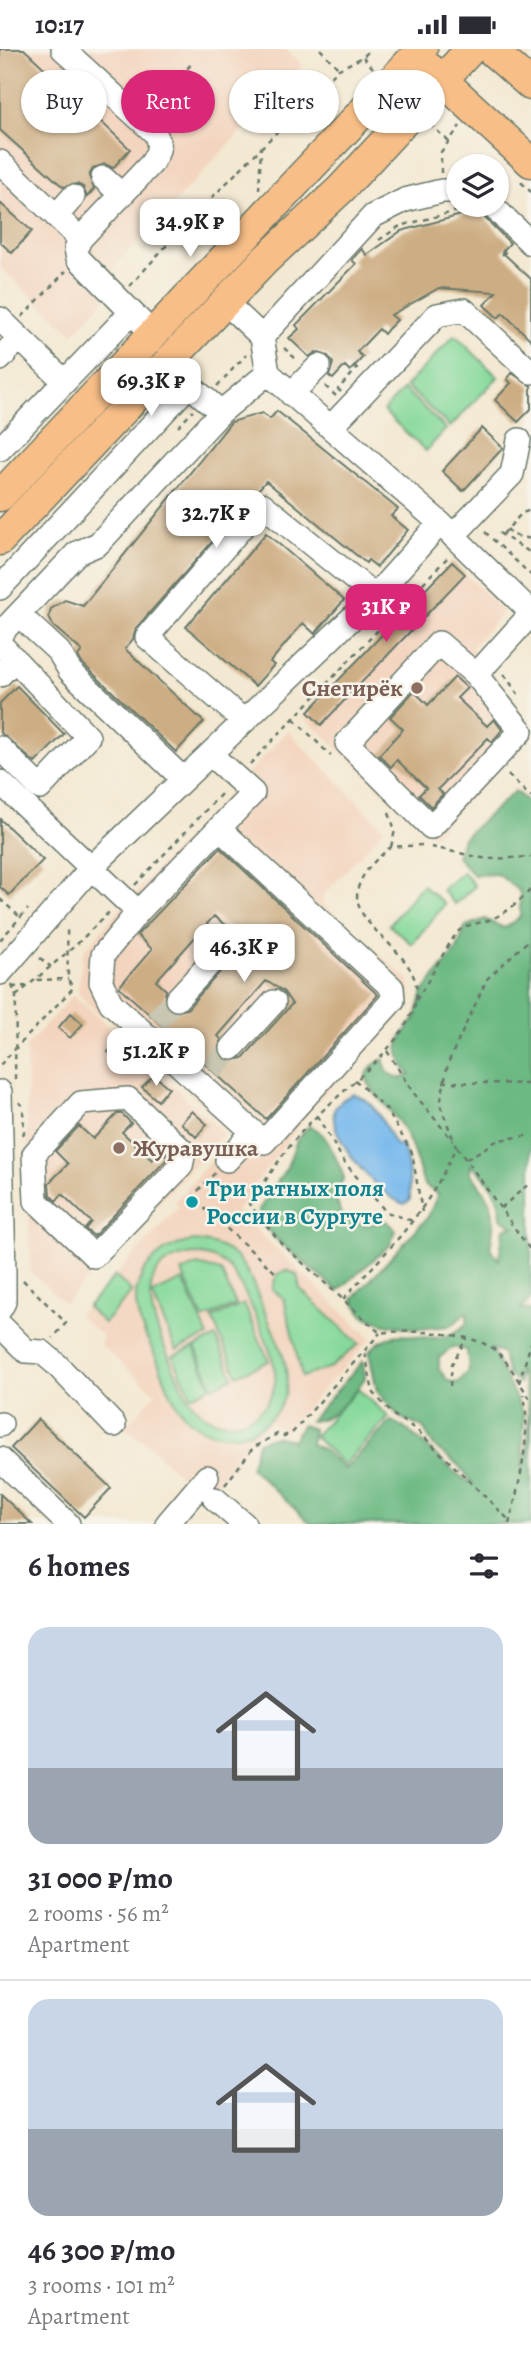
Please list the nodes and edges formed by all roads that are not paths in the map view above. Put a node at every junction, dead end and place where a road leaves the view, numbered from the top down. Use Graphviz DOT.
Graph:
graph roads {
  1 [pos="63,49"];
  2 [pos="471,49"];
  3 [pos="490,49"];
  4 [pos="415,51"];
  5 [pos="433,70"];
  6 [pos="445,78"];
  7 [pos="445,82"];
  8 [pos="531,85"];
  9 [pos="393,133"];
  10 [pos="0,162"];
  11 [pos="531,162"];
  12 [pos="103,178"];
  13 [pos="446,191"];
  14 [pos="122,195"];
  15 [pos="74,197"];
  16 [pos="56,216"];
  17 [pos="504,217"];
  18 [pos="531,243"];
  19 [pos="79,249"];
  20 [pos="225,302"];
  21 [pos="135,316"];
  22 [pos="10,329"];
  23 [pos="262,337"];
  24 [pos="0,359"];
  25 [pos="318,366"];
  26 [pos="531,372"];
  27 [pos="268,373"];
  28 [pos="64,381"];
  29 [pos="291,394"];
  30 [pos="221,412"];
  31 [pos="331,427"];
  32 [pos="526,432"];
  33 [pos="0,449"];
  34 [pos="0,496"];
  35 [pos="446,529"];
  36 [pos="0,540"];
  37 [pos="0,588"];
  38 [pos="375,596"];
  39 [pos="531,613"];
  40 [pos="19,615"];
  41 [pos="0,634"];
  42 [pos="5,659"];
  43 [pos="476,675"];
  44 [pos="244,721"];
  45 [pos="0,748"];
  46 [pos="211,755"];
  47 [pos="182,778"];
  48 [pos="0,782"];
  49 [pos="219,828"];
  50 [pos="92,867"];
  51 [pos="138,912"];
  52 [pos="228,944"];
  53 [pos="0,973"];
  54 [pos="177,999"];
  55 [pos="274,1002"];
  56 [pos="232,1048"];
  57 [pos="0,1092"];
  58 [pos="253,1132"];
  59 [pos="227,1160"];
  60 [pos="1,1164"];
  61 [pos="34,1164"];
  62 [pos="0,1310"];
  63 [pos="0,1325"];
  64 [pos="114,1425"];
  65 [pos="0,1459"];
  66 [pos="68,1524"];
  67 [pos="167,1524"];
  68 [pos="244,1524"];
  1 -- 14 [label="lane"];
  2 -- 6 [label="main road"];
  3 -- 8 [label="main road"];
  4 -- 5 [label="main road"];
  4 -- 21 [label="main road"];
  7 -- 11 [label="main road"];
  9 -- 20 [label="main road"];
  10 -- 16 [label="lane"];
  12 -- 14 [label="lane"];
  13 -- 23 [label="lane"];
  14 -- 19 [label="lane"];
  15 -- 16 [label="lane"];
  16 -- 19 [label="lane"];
  17 -- 18 [label="lane"];
  19 -- 21 [label="lane"];
  20 -- 23 [label="lane"];
  20 -- 36 [label="main road"];
  21 -- 28 [label="lane"];
  21 -- 34 [label="main road"];
  22 -- 24 [label="lane"];
  22 -- 28 [label="lane"];
  23 -- 27 [label="lane"];
  25 -- 29 [label="lane"];
  26 -- 31 [label="lane"];
  27 -- 29 [label="lane"];
  27 -- 30 [label="lane"];
  28 -- 33 [label="lane"];
  29 -- 31 [label="lane"];
  30 -- 37 [label="lane"];
  30 -- 40 [label="lane"];
  31 -- 35 [label="lane"];
  32 -- 35 [label="lane"];
  35 -- 38 [label="lane"];
  35 -- 39 [label="lane"];
  38 -- 44 [label="lane"];
  38 -- 44 [label="lane"];
  39 -- 43 [label="lane"];
  40 -- 41 [label="lane"];
  40 -- 47 [label="lane"];
  42 -- 45 [label="lane"];
  43 -- 43 [label="lane"];
  44 -- 46 [label="lane"];
  46 -- 47 [label="lane"];
  46 -- 49 [label="lane"];
  47 -- 50 [label="lane"];
  48 -- 50 [label="lane"];
  49 -- 51 [label="lane"];
  49 -- 58 [label="lane"];
  50 -- 51 [label="lane"];
  50 -- 53 [label="lane"];
  51 -- 58 [label="lane"];
  52 -- 54 [label="lane"];
  55 -- 56 [label="lane"];
  57 -- 60 [label="lane"];
  58 -- 59 [label="lane"];
  60 -- 61 [label="lane"];
  60 -- 62 [label="lane"];
  61 -- 61 [label="lane"];
  63 -- 64 [label="lane"];
  65 -- 66 [label="lane"];
  67 -- 68 [label="lane"];
}
